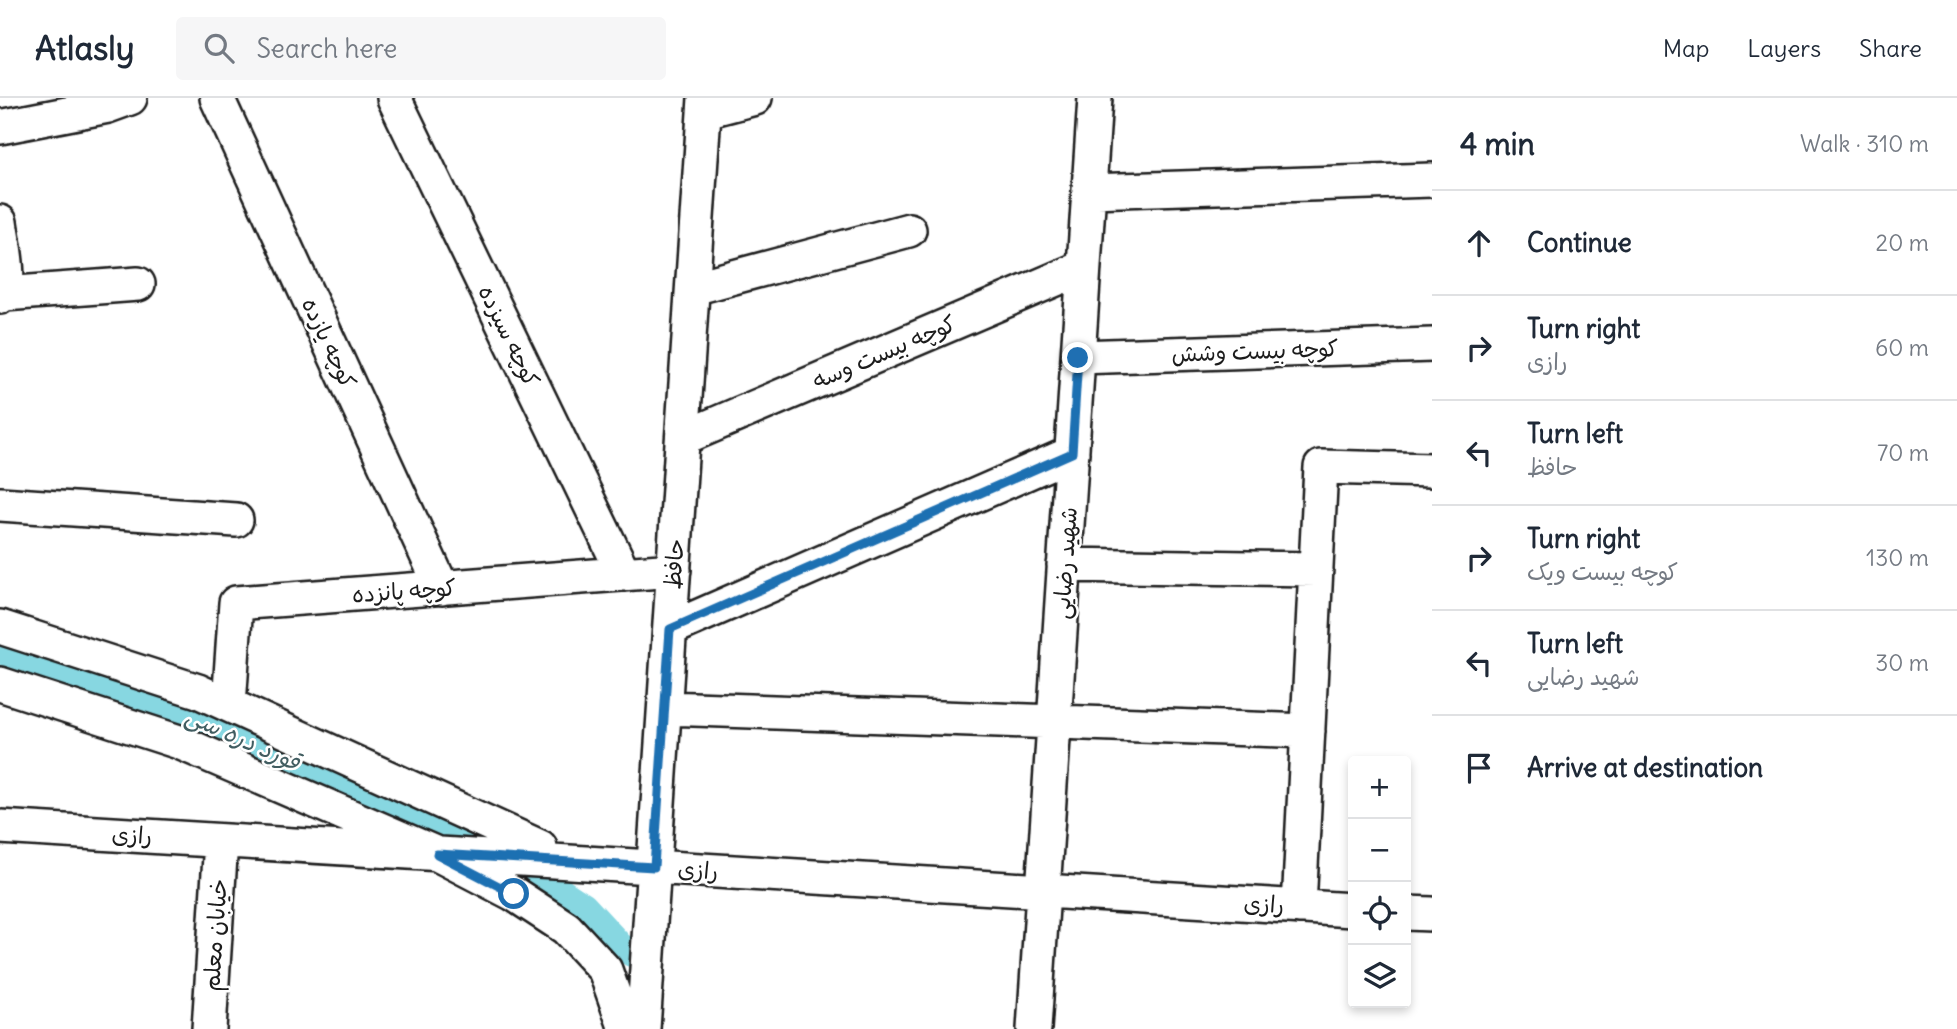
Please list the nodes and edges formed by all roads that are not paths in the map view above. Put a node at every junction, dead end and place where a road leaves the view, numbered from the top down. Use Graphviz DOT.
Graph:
graph roads {
  1 [pos="217,98"];
  2 [pos="394,98"];
  3 [pos="755,98"];
  4 [pos="1095,98"];
  5 [pos="113,101"];
  6 [pos="705,105"];
  7 [pos="0,127"];
  8 [pos="1432,180"];
  9 [pos="1089,191"];
  10 [pos="0,222"];
  11 [pos="909,230"];
  12 [pos="1084,267"];
  13 [pos="138,284"];
  14 [pos="693,288"];
  15 [pos="2,296"];
  16 [pos="1432,345"];
  17 [pos="1078,358"];
  18 [pos="683,438"];
  19 [pos="1072,453"];
  20 [pos="1432,470"];
  21 [pos="0,504"];
  22 [pos="236,520"];
  23 [pos="1065,565"];
  24 [pos="1316,569"];
  25 [pos="674,570"];
  26 [pos="624,574"];
  27 [pos="442,588"];
  28 [pos="0,627"];
  29 [pos="670,629"];
  30 [pos="0,684"];
  31 [pos="229,705"];
  32 [pos="665,708"];
  33 [pos="1054,722"];
  34 [pos="1308,731"];
  35 [pos="0,827"];
  36 [pos="220,841"];
  37 [pos="540,846"];
  38 [pos="437,854"];
  39 [pos="654,867"];
  40 [pos="1043,891"];
  41 [pos="1299,906"];
  42 [pos="1348,910"];
  43 [pos="1411,913"];
  44 [pos="1432,914"];
  45 [pos="209,1029"];
  46 [pos="626,1029"];
  47 [pos="643,1029"];
  48 [pos="1034,1029"];
  1 -- 27 [label="street, کوچه یازده"];
  2 -- 26 [label="street, کوچه سیزده"];
  3 -- 6 [label="street"];
  4 -- 9 [label="street, شهید رضایی"];
  5 -- 7 [label="street"];
  6 -- 14 [label="street, حافظ"];
  8 -- 9 [label="street"];
  9 -- 12 [label="street, شهید رضایی"];
  10 -- 15 [label="street"];
  11 -- 14 [label="street"];
  12 -- 17 [label="street, شهید رضایی"];
  12 -- 18 [label="street, کوچه بیست وسه"];
  13 -- 15 [label="street"];
  14 -- 18 [label="street, حافظ"];
  16 -- 17 [label="street, کوچه بیست وشش"];
  17 -- 19 [label="street, شهید رضایی"];
  18 -- 25 [label="street, حافظ"];
  19 -- 23 [label="street, شهید رضایی"];
  19 -- 29 [label="street"];
  20 -- 24 [label="street"];
  21 -- 22 [label="street"];
  23 -- 24 [label="street"];
  23 -- 33 [label="street, شهید رضایی"];
  24 -- 34 [label="street"];
  25 -- 26 [label="street, کوچه پانزده"];
  25 -- 29 [label="street, حافظ"];
  26 -- 27 [label="street, کوچه پانزده"];
  27 -- 31 [label="street, کوچه پانزده"];
  28 -- 31 [label="street"];
  29 -- 32 [label="street, حافظ"];
  30 -- 38 [label="street"];
  31 -- 37 [label="street"];
  32 -- 33 [label="street"];
  32 -- 39 [label="street, حافظ"];
  33 -- 34 [label="street"];
  33 -- 40 [label="street, شهید رضایی"];
  34 -- 41 [label="street"];
  35 -- 36 [label="street, رازی"];
  36 -- 38 [label="street, رازی"];
  36 -- 45 [label="street, خیابان معلم"];
  38 -- 39 [label="street, رازی"];
  38 -- 46 [label="street"];
  39 -- 40 [label="street, رازی"];
  39 -- 47 [label="street, حافظ"];
  40 -- 41 [label="street, رازی"];
  40 -- 48 [label="street, شهید رضایی"];
  41 -- 42 [label="street, رازی"];
  43 -- 44 [label="street"];
}
